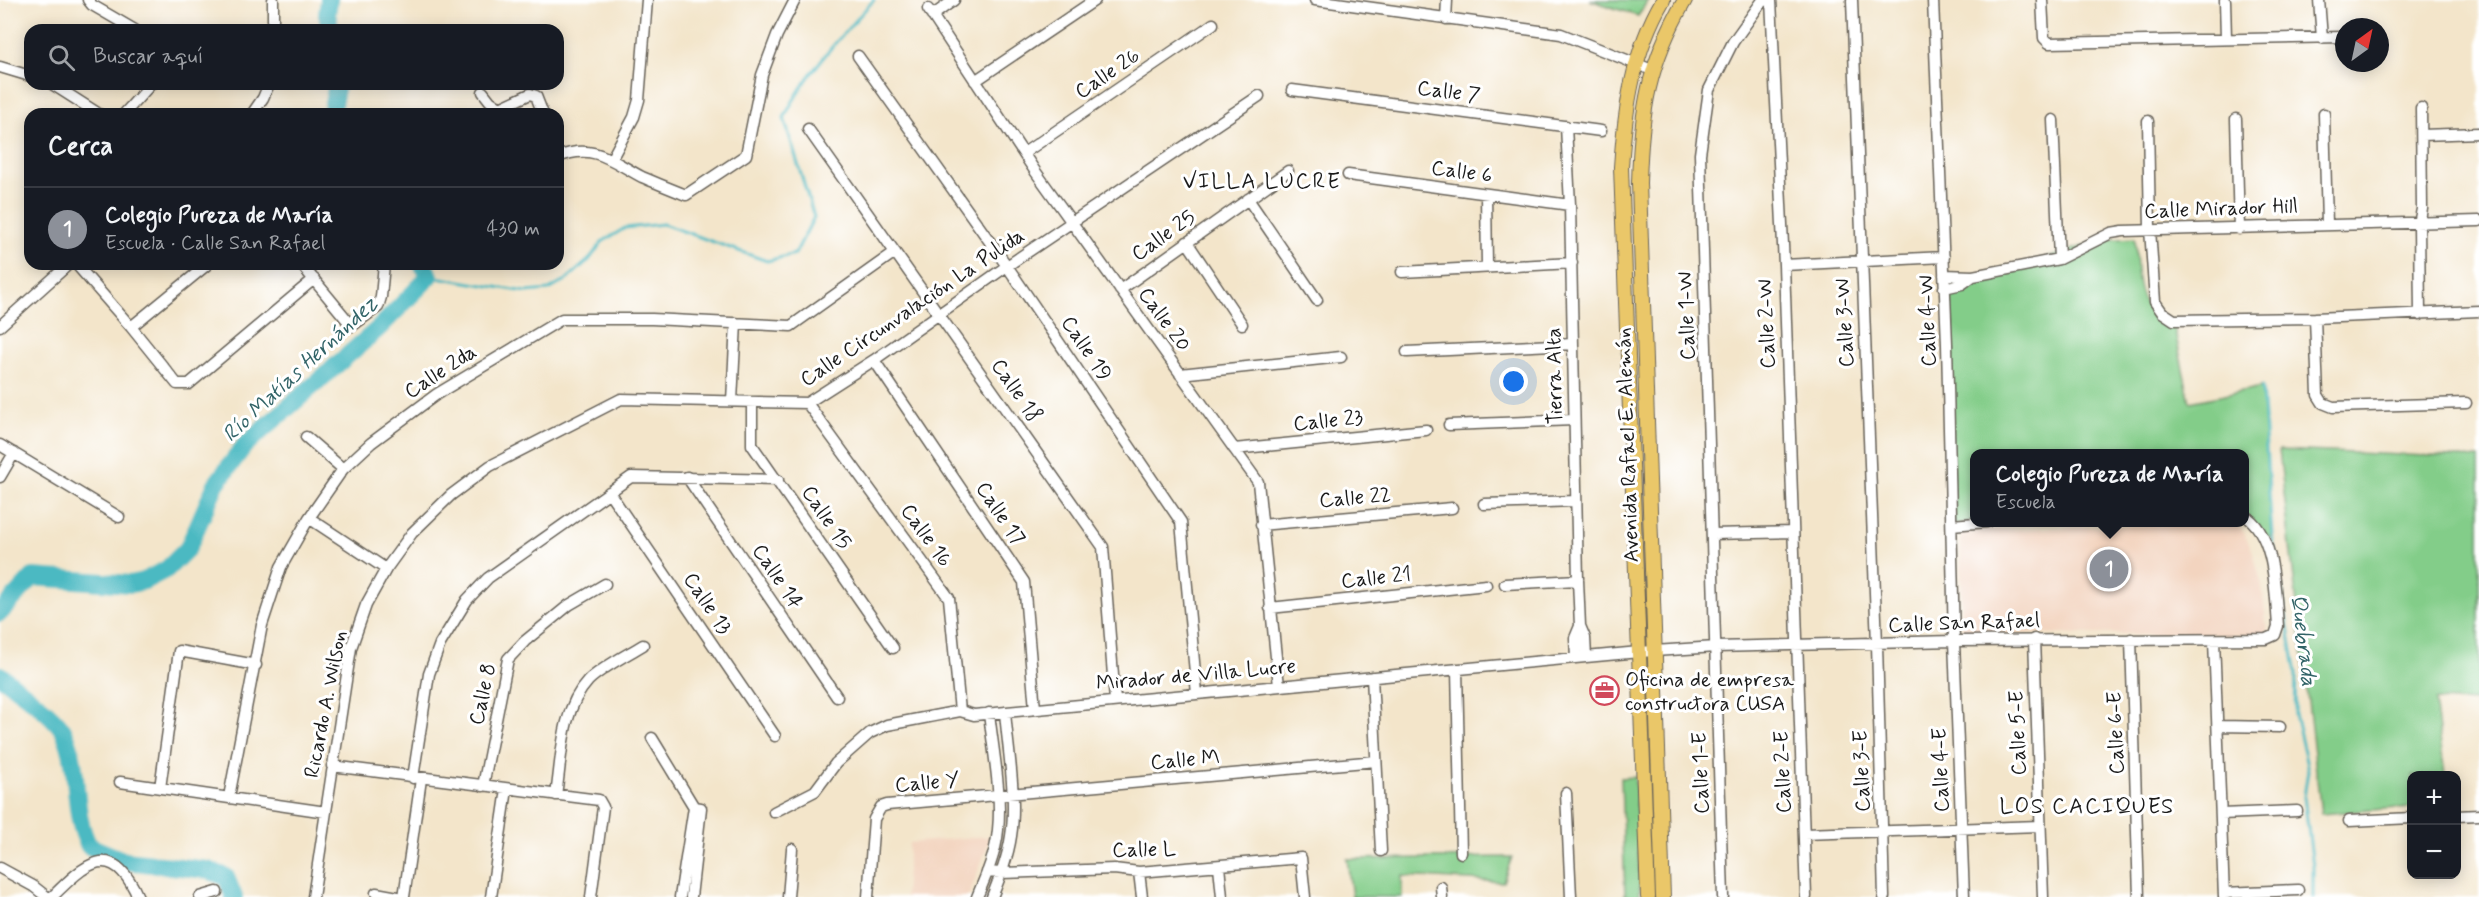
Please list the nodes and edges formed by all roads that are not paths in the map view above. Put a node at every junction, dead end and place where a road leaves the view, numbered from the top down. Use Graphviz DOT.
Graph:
graph roads {
  1 [pos="88,0"];
  2 [pos="273,0"];
  3 [pos="647,0"];
  4 [pos="795,0"];
  5 [pos="954,0"];
  6 [pos="1095,0"];
  7 [pos="1315,0"];
  8 [pos="1448,0"];
  9 [pos="1663,0"];
  10 [pos="1685,0"];
  11 [pos="1763,0"];
  12 [pos="1771,0"];
  13 [pos="1852,0"];
  14 [pos="1933,0"];
  15 [pos="2042,0"];
  16 [pos="2225,0"];
  17 [pos="2319,0"];
  18 [pos="1446,19"];
  19 [pos="125,24"];
  20 [pos="273,24"];
  21 [pos="1213,24"];
  22 [pos="2335,37"];
  23 [pos="2322,38"];
  24 [pos="2226,39"];
  25 [pos="858,56"];
  26 [pos="1635,62"];
  27 [pos="0,67"];
  28 [pos="1652,70"];
  29 [pos="24,74"];
  30 [pos="975,81"];
  31 [pos="61,90"];
  32 [pos="146,90"];
  33 [pos="266,90"];
  34 [pos="1292,90"];
  35 [pos="483,92"];
  36 [pos="1259,96"];
  37 [pos="90,108"];
  38 [pos="129,108"];
  39 [pos="256,108"];
  40 [pos="500,108"];
  41 [pos="500,108"];
  42 [pos="541,108"];
  43 [pos="2421,108"];
  44 [pos="2324,114"];
  45 [pos="2236,119"];
  46 [pos="2053,120"];
  47 [pos="2148,121"];
  48 [pos="1566,126"];
  49 [pos="808,129"];
  50 [pos="1601,131"];
  51 [pos="2479,133"];
  52 [pos="2422,135"];
  53 [pos="1024,153"];
  54 [pos="564,154"];
  55 [pos="612,158"];
  56 [pos="1288,171"];
  57 [pos="1348,176"];
  58 [pos="1486,194"];
  59 [pos="1248,199"];
  60 [pos="1570,205"];
  61 [pos="2479,221"];
  62 [pos="1072,222"];
  63 [pos="2327,224"];
  64 [pos="2419,224"];
  65 [pos="2150,229"];
  66 [pos="2239,229"];
  67 [pos="1187,242"];
  68 [pos="895,252"];
  69 [pos="1944,257"];
  70 [pos="2059,259"];
  71 [pos="1861,261"];
  72 [pos="1572,263"];
  73 [pos="1784,264"];
  74 [pos="1007,266"];
  75 [pos="1487,266"];
  76 [pos="62,270"];
  77 [pos="81,270"];
  78 [pos="201,270"];
  79 [pos="306,270"];
  80 [pos="383,270"];
  81 [pos="1402,272"];
  82 [pos="1944,275"];
  83 [pos="1973,276"];
  84 [pos="314,279"];
  85 [pos="1944,288"];
  86 [pos="1120,290"];
  87 [pos="1317,300"];
  88 [pos="2479,311"];
  89 [pos="940,314"];
  90 [pos="2420,315"];
  91 [pos="2315,318"];
  92 [pos="736,323"];
  93 [pos="1242,324"];
  94 [pos="0,326"];
  95 [pos="131,327"];
  96 [pos="1573,345"];
  97 [pos="1407,352"];
  98 [pos="1341,357"];
  99 [pos="874,360"];
  100 [pos="1180,374"];
  101 [pos="732,401"];
  102 [pos="752,402"];
  103 [pos="807,403"];
  104 [pos="2466,403"];
  105 [pos="1574,420"];
  106 [pos="1449,425"];
  107 [pos="1426,430"];
  108 [pos="306,436"];
  109 [pos="0,445"];
  110 [pos="527,447"];
  111 [pos="1234,449"];
  112 [pos="14,453"];
  113 [pos="344,469"];
  114 [pos="0,477"];
  115 [pos="687,477"];
  116 [pos="778,480"];
  117 [pos="609,492"];
  118 [pos="1576,501"];
  119 [pos="1484,504"];
  120 [pos="1452,508"];
  121 [pos="119,517"];
  122 [pos="309,518"];
  123 [pos="2249,520"];
  124 [pos="1970,523"];
  125 [pos="1261,525"];
  126 [pos="1952,525"];
  127 [pos="1792,532"];
  128 [pos="1713,534"];
  129 [pos="386,569"];
  130 [pos="1578,580"];
  131 [pos="605,584"];
  132 [pos="1505,584"];
  133 [pos="1486,585"];
  134 [pos="1270,608"];
  135 [pos="2034,639"];
  136 [pos="2131,639"];
  137 [pos="1954,640"];
  138 [pos="2214,640"];
  139 [pos="1877,644"];
  140 [pos="643,645"];
  141 [pos="1797,646"];
  142 [pos="1716,647"];
  143 [pos="893,648"];
  144 [pos="1639,652"];
  145 [pos="1654,652"];
  146 [pos="1581,658"];
  147 [pos="256,665"];
  148 [pos="1457,669"];
  149 [pos="1372,677"];
  150 [pos="1279,686"];
  151 [pos="1197,694"];
  152 [pos="837,697"];
  153 [pos="1115,701"];
  154 [pos="1035,709"];
  155 [pos="960,711"];
  156 [pos="1005,711"];
  157 [pos="990,713"];
  158 [pos="2218,726"];
  159 [pos="2280,727"];
  160 [pos="775,736"];
  161 [pos="652,738"];
  162 [pos="1376,761"];
  163 [pos="332,766"];
  164 [pos="417,778"];
  165 [pos="120,782"];
  166 [pos="483,786"];
  167 [pos="160,788"];
  168 [pos="507,789"];
  169 [pos="1566,793"];
  170 [pos="556,795"];
  171 [pos="997,795"];
  172 [pos="1011,795"];
  173 [pos="229,797"];
  174 [pos="694,807"];
  175 [pos="2297,811"];
  176 [pos="326,812"];
  177 [pos="774,812"];
  178 [pos="2221,814"];
  179 [pos="2479,815"];
  180 [pos="2461,816"];
  181 [pos="2407,818"];
  182 [pos="2349,821"];
  183 [pos="2040,826"];
  184 [pos="1962,828"];
  185 [pos="998,831"];
  186 [pos="1882,831"];
  187 [pos="1012,833"];
  188 [pos="1804,834"];
  189 [pos="792,849"];
  190 [pos="1381,851"];
  191 [pos="1461,853"];
  192 [pos="1219,866"];
  193 [pos="0,868"];
  194 [pos="987,872"];
  195 [pos="1139,872"];
  196 [pos="1001,873"];
  197 [pos="2298,890"];
  198 [pos="217,892"];
  199 [pos="376,893"];
  200 [pos="2224,895"];
  201 [pos="46,897"];
  202 [pos="52,897"];
  203 [pos="138,897"];
  204 [pos="200,897"];
  205 [pos="313,897"];
  206 [pos="398,897"];
  207 [pos="404,897"];
  208 [pos="491,897"];
  209 [pos="591,897"];
  210 [pos="680,897"];
  211 [pos="691,897"];
  212 [pos="788,897"];
  213 [pos="868,897"];
  214 [pos="977,897"];
  215 [pos="992,897"];
  216 [pos="1142,897"];
  217 [pos="1222,897"];
  218 [pos="1305,897"];
  219 [pos="1571,897"];
  220 [pos="1648,897"];
  221 [pos="1663,897"];
  222 [pos="1723,897"];
  223 [pos="1806,897"];
  224 [pos="1884,897"];
  225 [pos="1964,897"];
  226 [pos="2043,897"];
  227 [pos="2139,897"];
  1 -- 19 [label="street"];
  2 -- 20 [label="street"];
  3 -- 55 [label="street"];
  4 -- 55 [label="street"];
  5 -- 30 [label="street, Calle 20"];
  6 -- 30 [label="street"];
  7 -- 18 [label="street"];
  8 -- 18 [label="street"];
  9 -- 26 [label="main road, Avenida Rafael E. Alemán"];
  10 -- 28 [label="main road, Avenida Rafael E. Alemán"];
  11 -- 128 [label="street, Calle 1-W"];
  12 -- 73 [label="street, Calle 2-W"];
  13 -- 71 [label="street, Calle 3-W"];
  14 -- 69 [label="street, Calle 4-W"];
  15 -- 24 [label="street"];
  16 -- 24 [label="street"];
  17 -- 23 [label="street"];
  18 -- 26 [label="street"];
  21 -- 53 [label="street, Calle 26"];
  22 -- 23 [label="street"];
  23 -- 24 [label="street"];
  25 -- 74 [label="street, Calle 19"];
  26 -- 28 [label="street"];
  26 -- 144 [label="main road, Avenida Rafael E. Alemán"];
  27 -- 29 [label="street"];
  28 -- 145 [label="main road, Avenida Rafael E. Alemán"];
  30 -- 53 [label="street, Calle 20"];
  31 -- 37 [label="street"];
  32 -- 38 [label="street"];
  33 -- 39 [label="street"];
  34 -- 48 [label="street, Calle 7"];
  35 -- 41 [label="street"];
  36 -- 62 [label="street, Calle Circunvalación La Pulida"];
  40 -- 42 [label="street"];
  43 -- 52 [label="street"];
  44 -- 63 [label="street"];
  45 -- 66 [label="street"];
  46 -- 70 [label="street"];
  47 -- 65 [label="street"];
  48 -- 50 [label="street, Calle 7"];
  48 -- 60 [label="street, Tierra Alta"];
  49 -- 68 [label="street, Calle 18"];
  51 -- 52 [label="street"];
  52 -- 64 [label="street"];
  53 -- 62 [label="street, Calle 20"];
  54 -- 55 [label="street"];
  56 -- 59 [label="street, Calle 25"];
  57 -- 58 [label="street, Calle 6"];
  58 -- 60 [label="street, Calle 6"];
  58 -- 75 [label="street"];
  59 -- 67 [label="street, Calle 25"];
  59 -- 87 [label="street"];
  60 -- 72 [label="street, Tierra Alta"];
  61 -- 64 [label="street, Calle Mirador Hill"];
  62 -- 74 [label="street, Calle Circunvalación La Pulida"];
  62 -- 86 [label="street, Calle 20"];
  63 -- 64 [label="street, Calle Mirador Hill"];
  63 -- 66 [label="street, Calle Mirador Hill"];
  64 -- 90 [label="street"];
  65 -- 66 [label="street, Calle Mirador Hill"];
  65 -- 70 [label="street, Calle Mirador Hill"];
  65 -- 91 [label="street"];
  67 -- 86 [label="street, Calle 25"];
  67 -- 93 [label="street"];
  68 -- 89 [label="street, Calle 18"];
  68 -- 92 [label="street, Calle 2da"];
  69 -- 71 [label="street"];
  69 -- 82 [label="street, Calle 4-W"];
  70 -- 83 [label="street, Calle Mirador Hill"];
  71 -- 73 [label="street"];
  71 -- 139 [label="street, Calle 3-W"];
  72 -- 75 [label="street"];
  72 -- 96 [label="street, Tierra Alta"];
  73 -- 127 [label="street, Calle 2-W"];
  74 -- 89 [label="street, Calle Circunvalación La Pulida"];
  74 -- 151 [label="street, Calle 19"];
  75 -- 81 [label="street"];
  76 -- 94 [label="street"];
  77 -- 95 [label="street"];
  78 -- 95 [label="street"];
  79 -- 84 [label="street"];
  80 -- 84 [label="street"];
  82 -- 83 [label="street, Calle Mirador Hill"];
  82 -- 85 [label="street, Calle 4-W"];
  83 -- 85 [label="street, Calle Mirador Hill"];
  84 -- 95 [label="street"];
  85 -- 126 [label="street, Calle 4-W"];
  86 -- 100 [label="street, Calle 20"];
  88 -- 90 [label="street"];
  89 -- 99 [label="street, Calle Circunvalación La Pulida"];
  89 -- 153 [label="street, Calle 18"];
  90 -- 91 [label="street"];
  91 -- 104 [label="street"];
  92 -- 101 [label="street"];
  92 -- 113 [label="street, Calle 2da"];
  96 -- 97 [label="street"];
  96 -- 105 [label="street, Tierra Alta"];
  98 -- 100 [label="street"];
  99 -- 103 [label="street, Calle Circunvalación La Pulida"];
  99 -- 154 [label="street, Calle 17"];
  100 -- 111 [label="street, Calle 20"];
  101 -- 102 [label="street, Calle Circunvalación La Pulida"];
  101 -- 110 [label="street, Calle Circunvalación La Pulida"];
  102 -- 103 [label="street, Calle Circunvalación La Pulida"];
  102 -- 116 [label="street, Calle 15"];
  103 -- 155 [label="street, Calle 16"];
  105 -- 106 [label="street"];
  105 -- 118 [label="street, Tierra Alta"];
  107 -- 111 [label="street, Calle 23"];
  108 -- 113 [label="street"];
  109 -- 112 [label="street"];
  110 -- 129 [label="street, Ricardo A. Wilson"];
  111 -- 125 [label="street, Calle 20"];
  112 -- 114 [label="street"];
  112 -- 121 [label="street"];
  113 -- 122 [label="street, Calle 2da"];
  115 -- 116 [label="street"];
  115 -- 117 [label="street"];
  115 -- 152 [label="street, Calle 14"];
  116 -- 143 [label="street, Calle 15"];
  117 -- 160 [label="street, Calle 13"];
  117 -- 164 [label="street"];
  118 -- 119 [label="street"];
  118 -- 130 [label="street, Tierra Alta"];
  120 -- 125 [label="street, Calle 22"];
  122 -- 129 [label="street"];
  122 -- 147 [label="street, Calle 2da"];
  123 -- 138 [label="street, Calle San Rafael"];
  124 -- 126 [label="street"];
  125 -- 134 [label="street, Calle 20"];
  126 -- 137 [label="street, Calle 4-W"];
  127 -- 128 [label="street"];
  127 -- 141 [label="street, Calle 2-W"];
  128 -- 142 [label="street, Calle 1-W"];
  129 -- 163 [label="street, Ricardo A. Wilson"];
  130 -- 132 [label="street"];
  130 -- 146 [label="street, Tierra Alta"];
  131 -- 166 [label="street, Calle 8"];
  133 -- 134 [label="street, Calle 21"];
  134 -- 150 [label="street, Calle 20"];
  135 -- 136 [label="street, Calle San Rafael"];
  135 -- 137 [label="street, Calle San Rafael"];
  135 -- 183 [label="street, Calle 5-E"];
  136 -- 138 [label="street, Calle San Rafael"];
  136 -- 227 [label="street, Calle 6-E"];
  137 -- 139 [label="street, Calle San Rafael"];
  137 -- 184 [label="street, Calle 4-E"];
  138 -- 158 [label="street"];
  139 -- 141 [label="street, Calle San Rafael"];
  139 -- 186 [label="street, Calle 3-E"];
  140 -- 170 [label="street"];
  141 -- 142 [label="street, Calle San Rafael"];
  141 -- 188 [label="street, Calle 2-E"];
  142 -- 145 [label="street, Calle San Rafael"];
  142 -- 222 [label="street, Calle 1-E"];
  144 -- 145 [label="street, Mirador de Villa Lucre"];
  144 -- 146 [label="street, Mirador de Villa Lucre"];
  144 -- 220 [label="main road, Avenida Rafael E. Alemán"];
  145 -- 221 [label="main road, Avenida Rafael E. Alemán"];
  146 -- 148 [label="street, Mirador de Villa Lucre"];
  147 -- 167 [label="street"];
  147 -- 173 [label="street, Calle 2da"];
  148 -- 149 [label="street, Mirador de Villa Lucre"];
  148 -- 191 [label="street"];
  149 -- 150 [label="street, Mirador de Villa Lucre"];
  149 -- 162 [label="street"];
  150 -- 151 [label="street, Mirador de Villa Lucre"];
  151 -- 153 [label="street, Mirador de Villa Lucre"];
  153 -- 154 [label="street, Mirador de Villa Lucre"];
  154 -- 156 [label="street, Mirador de Villa Lucre"];
  155 -- 157 [label="street, Mirador de Villa Lucre"];
  155 -- 177 [label="street, Mirador de Villa Lucre"];
  156 -- 157 [label="street, Mirador de Villa Lucre"];
  156 -- 172 [label="street"];
  157 -- 171 [label="street"];
  158 -- 159 [label="street"];
  158 -- 178 [label="street"];
  161 -- 174 [label="street"];
  162 -- 172 [label="street, Calle M"];
  162 -- 190 [label="street"];
  163 -- 164 [label="street"];
  163 -- 176 [label="street, Ricardo A. Wilson"];
  164 -- 166 [label="street"];
  164 -- 207 [label="street"];
  165 -- 167 [label="street"];
  166 -- 168 [label="street"];
  167 -- 173 [label="street"];
  168 -- 170 [label="street"];
  168 -- 208 [label="street"];
  169 -- 219 [label="street"];
  170 -- 209 [label="street"];
  171 -- 172 [label="street, Calle M"];
  171 -- 185 [label="street"];
  171 -- 213 [label="street, Calle Y"];
  172 -- 187 [label="street"];
  173 -- 176 [label="street"];
  174 -- 210 [label="street"];
  174 -- 211 [label="street"];
  175 -- 178 [label="street"];
  176 -- 205 [label="street, Ricardo A. Wilson"];
  178 -- 200 [label="street"];
  179 -- 180 [label="street"];
  181 -- 182 [label="street"];
  183 -- 184 [label="street"];
  183 -- 226 [label="street, Calle 5-E"];
  184 -- 186 [label="street"];
  184 -- 225 [label="street, Calle 4-E"];
  185 -- 187 [label="street"];
  185 -- 194 [label="street"];
  186 -- 188 [label="street"];
  186 -- 224 [label="street, Calle 3-E"];
  187 -- 196 [label="street"];
  188 -- 223 [label="street, Calle 2-E"];
  189 -- 212 [label="street"];
  192 -- 195 [label="street, Calle L"];
  192 -- 217 [label="street"];
  192 -- 218 [label="street, Calle L"];
  193 -- 201 [label="street"];
  194 -- 196 [label="street, Calle L"];
  194 -- 214 [label="street"];
  195 -- 196 [label="street, Calle L"];
  195 -- 216 [label="street"];
  196 -- 215 [label="street"];
  197 -- 200 [label="street"];
  198 -- 204 [label="street"];
  199 -- 206 [label="street"];
  202 -- 203 [label="street"];
}
